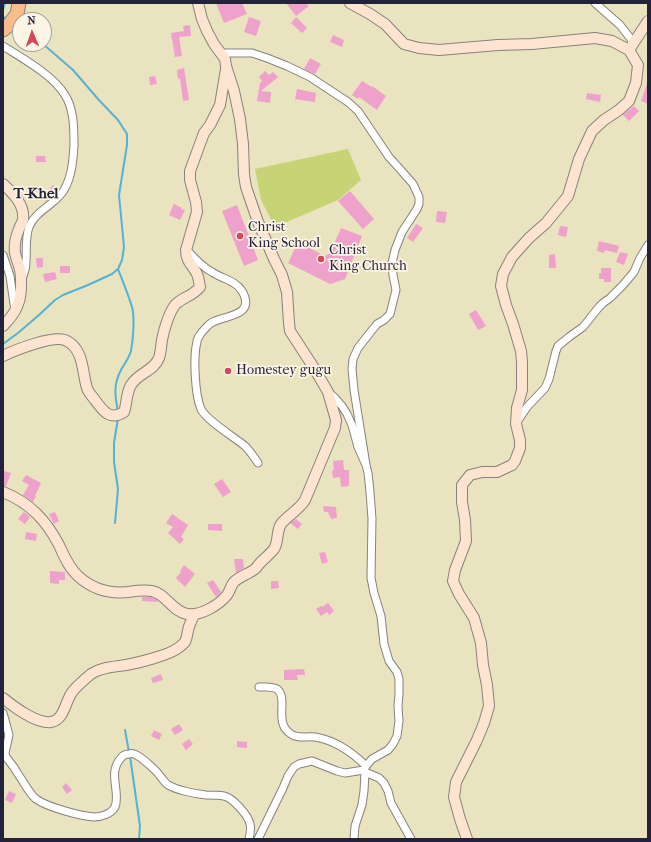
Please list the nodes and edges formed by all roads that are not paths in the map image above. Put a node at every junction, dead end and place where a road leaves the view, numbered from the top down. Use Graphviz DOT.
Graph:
graph roads {
  1 [pos="18,3"];
  2 [pos="198,3"];
  3 [pos="350,3"];
  4 [pos="595,3"];
  5 [pos="648,21"];
  6 [pos="3,30"];
  7 [pos="3,46"];
  8 [pos="632,46"];
  9 [pos="221,53"];
  10 [pos="226,66"];
  11 [pos="3,184"];
  12 [pos="648,245"];
  13 [pos="186,250"];
  14 [pos="3,255"];
  15 [pos="21,281"];
  16 [pos="15,311"];
  17 [pos="3,326"];
  18 [pos="3,356"];
  19 [pos="328,392"];
  20 [pos="516,424"];
  21 [pos="258,463"];
  22 [pos="366,466"];
  23 [pos="3,492"];
  24 [pos="195,614"];
  25 [pos="259,687"];
  26 [pos="3,698"];
  27 [pos="3,713"];
  28 [pos="365,769"];
  29 [pos="249,839"];
  30 [pos="258,839"];
  31 [pos="354,839"];
  32 [pos="411,839"];
  33 [pos="467,839"];
  1 -- 6 [label="highway"];
  2 -- 9 [label="main road"];
  3 -- 8 [label="main road"];
  4 -- 8 [label="street"];
  5 -- 8 [label="main road"];
  7 -- 15 [label="street"];
  8 -- 20 [label="main road"];
  9 -- 10 [label="main road"];
  9 -- 22 [label="street"];
  10 -- 13 [label="main road"];
  10 -- 19 [label="main road"];
  11 -- 15 [label="main road"];
  12 -- 20 [label="street"];
  13 -- 18 [label="main road"];
  13 -- 21 [label="street"];
  14 -- 16 [label="street"];
  15 -- 16 [label="main road"];
  16 -- 17 [label="main road"];
  19 -- 22 [label="street"];
  19 -- 24 [label="main road"];
  20 -- 33 [label="main road"];
  22 -- 28 [label="street"];
  23 -- 24 [label="main road"];
  24 -- 26 [label="main road"];
  25 -- 28 [label="street"];
  27 -- 29 [label="street"];
  28 -- 30 [label="street"];
  28 -- 31 [label="street"];
  28 -- 32 [label="street"];
}
